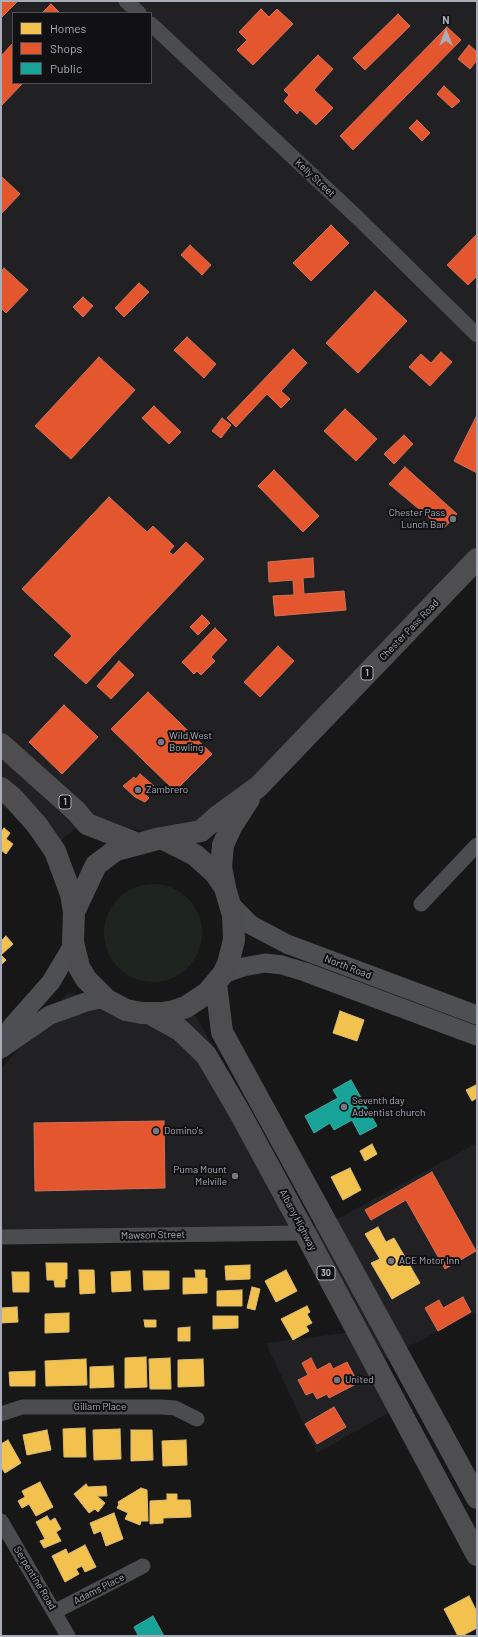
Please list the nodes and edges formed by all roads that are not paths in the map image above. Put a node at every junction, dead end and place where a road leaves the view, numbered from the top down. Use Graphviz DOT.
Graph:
graph roads {
  1 [pos="126,1"];
  2 [pos="138,12"];
  3 [pos="152,25"];
  4 [pos="477,335"];
  5 [pos="477,559"];
  6 [pos="1,744"];
  7 [pos="258,787"];
  8 [pos="5,793"];
  9 [pos="161,838"];
  10 [pos="138,844"];
  11 [pos="477,845"];
  12 [pos="227,896"];
  13 [pos="421,904"];
  14 [pos="74,912"];
  15 [pos="74,945"];
  16 [pos="219,979"];
  17 [pos="105,998"];
  18 [pos="150,1013"];
  19 [pos="477,1015"];
  20 [pos="7,1024"];
  21 [pos="477,1036"];
  22 [pos="1,1043"];
  23 [pos="1,1049"];
  24 [pos="305,1233"];
  25 [pos="1,1237"];
  26 [pos="1,1414"];
  27 [pos="197,1419"];
  28 [pos="477,1498"];
  29 [pos="3,1529"];
  30 [pos="477,1555"];
  31 [pos="143,1566"];
  32 [pos="54,1612"];
  33 [pos="68,1636"];
  1 -- 2 [label="street"];
  3 -- 4 [label="street, Kelly Street"];
  5 -- 7 [label="highway, Chester Pass Road / 1"];
  6 -- 10 [label="highway, 1"];
  7 -- 9 [label="highway, Chester Pass Road / 1"];
  7 -- 12 [label="highway, Chester Pass Road / 1"];
  8 -- 14 [label="highway, 1"];
  9 -- 10 [label="highway, 1"];
  9 -- 12 [label="highway, 1"];
  10 -- 14 [label="highway, 1"];
  11 -- 13 [label="street"];
  12 -- 16 [label="highway, 1"];
  12 -- 19 [label="main road, North Road"];
  14 -- 15 [label="highway, 1"];
  15 -- 17 [label="highway, 1"];
  15 -- 20 [label="main road"];
  16 -- 18 [label="highway, 1"];
  16 -- 21 [label="main road, North Road"];
  16 -- 28 [label="highway, 30"];
  17 -- 18 [label="highway, 1"];
  17 -- 23 [label="main road"];
  18 -- 24 [label="highway, Albany Highway / 30"];
  20 -- 22 [label="main road"];
  24 -- 25 [label="street, Mawson Street"];
  24 -- 30 [label="highway, Albany Highway / 30"];
  26 -- 27 [label="street, Gillam Place"];
  29 -- 32 [label="street, Serpentine Road"];
  31 -- 32 [label="street, Adams Place"];
  32 -- 33 [label="street, Serpentine Road"];
}
